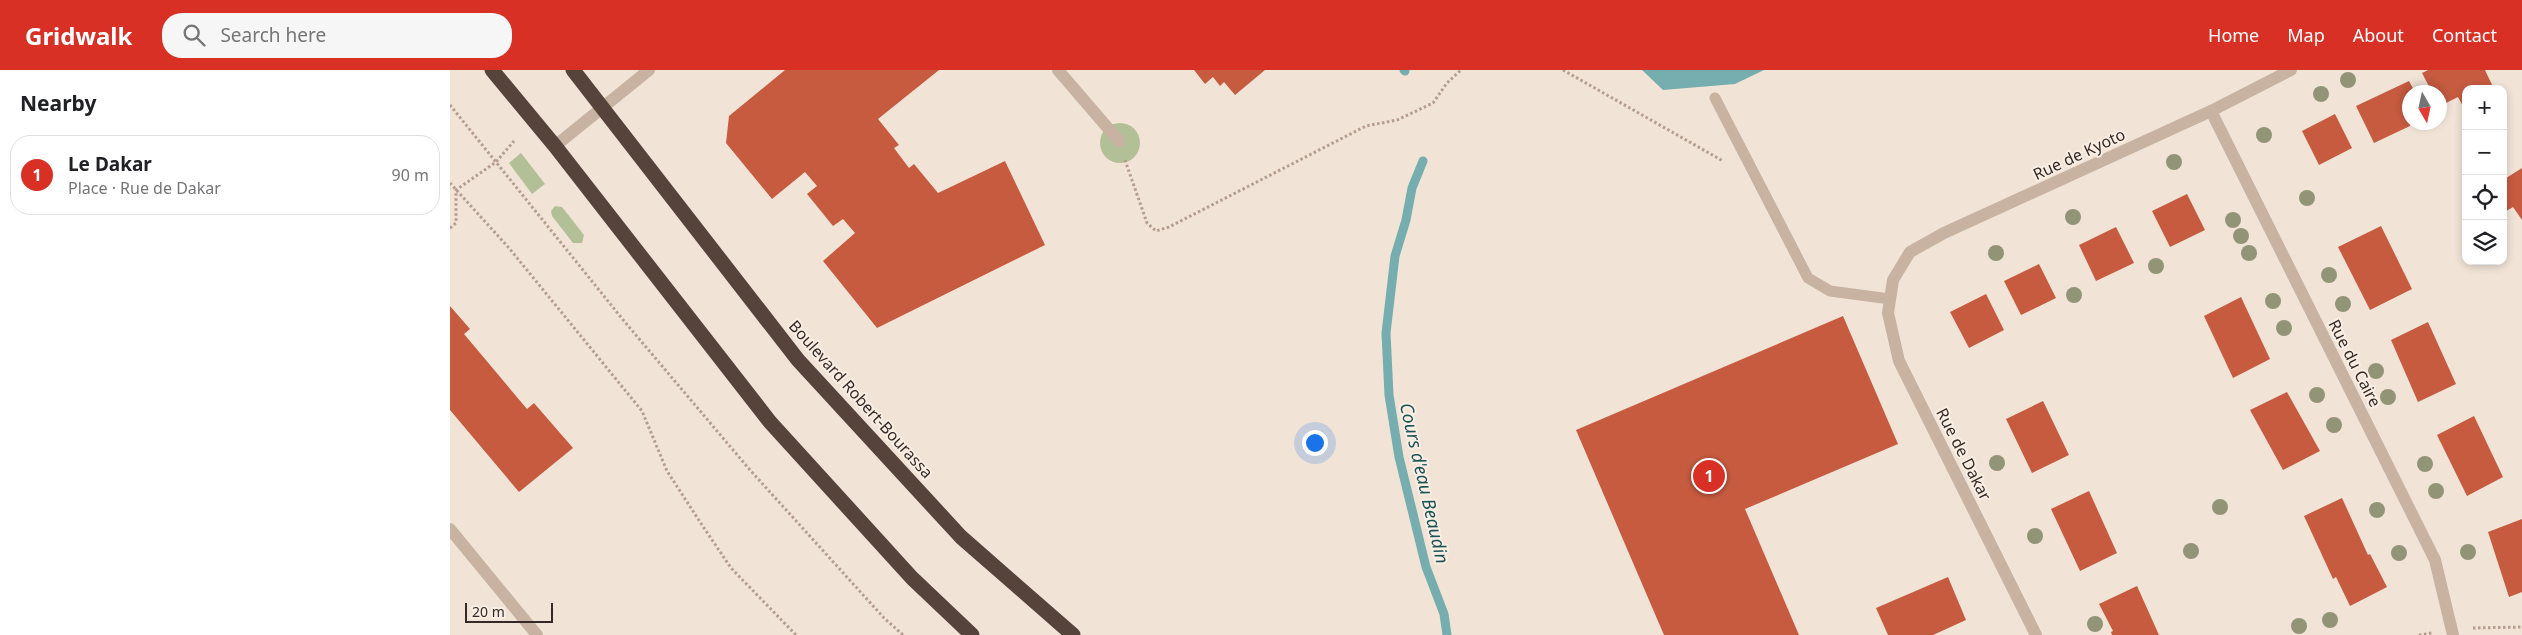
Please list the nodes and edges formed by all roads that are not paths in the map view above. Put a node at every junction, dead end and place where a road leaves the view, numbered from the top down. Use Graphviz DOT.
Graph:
graph roads {
  1 [pos="492,70"];
  2 [pos="573,70"];
  3 [pos="649,70"];
  4 [pos="1058,70"];
  5 [pos="2291,70"];
  6 [pos="1715,98"];
  7 [pos="604,108"];
  8 [pos="2211,111"];
  9 [pos="1119,141"];
  10 [pos="555,146"];
  11 [pos="1893,280"];
  12 [pos="1890,299"];
  13 [pos="450,529"];
  14 [pos="537,635"];
  15 [pos="972,635"];
  16 [pos="1073,635"];
  17 [pos="2036,635"];
  18 [pos="2453,635"];
  1 -- 10 [label="highway"];
  2 -- 7 [label="highway, Boulevard Robert-Bourassa"];
  3 -- 7 [label="street"];
  4 -- 9 [label="street"];
  5 -- 8 [label="street, Rue de Kyoto"];
  6 -- 12 [label="lane"];
  7 -- 10 [label="street"];
  7 -- 16 [label="highway, Boulevard Robert-Bourassa"];
  8 -- 11 [label="street, Rue de Kyoto"];
  8 -- 18 [label="street, Rue du Caire"];
  10 -- 15 [label="highway"];
  11 -- 12 [label="street, Rue de Dakar"];
  12 -- 17 [label="street, Rue de Dakar"];
  13 -- 14 [label="street"];
}
